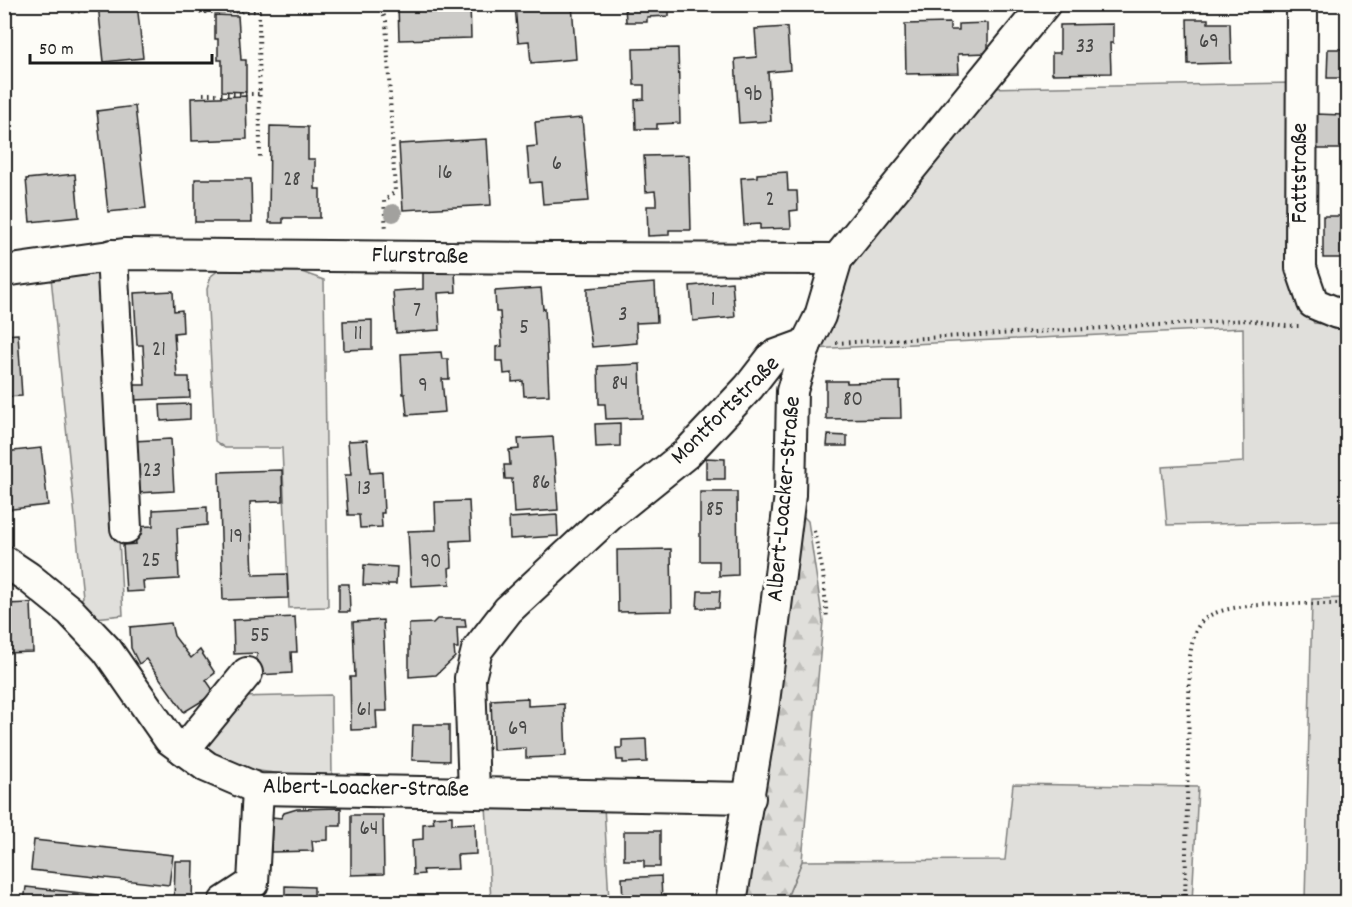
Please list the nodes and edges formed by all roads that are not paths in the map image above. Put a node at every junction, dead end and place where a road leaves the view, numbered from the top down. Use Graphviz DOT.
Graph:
graph roads {
  1 [pos="1045,4"];
  2 [pos="1302,4"];
  3 [pos="112,255"];
  4 [pos="837,259"];
  5 [pos="4,271"];
  6 [pos="1347,311"];
  7 [pos="806,344"];
  8 [pos="126,528"];
  9 [pos="4,561"];
  10 [pos="247,673"];
  11 [pos="184,750"];
  12 [pos="258,789"];
  13 [pos="474,792"];
  14 [pos="750,798"];
  15 [pos="256,893"];
  16 [pos="224,903"];
  17 [pos="731,903"];
  1 -- 4 [label="street, Montfortstraße"];
  2 -- 6 [label="street, Fattstraße"];
  3 -- 4 [label="street, Flurstraße"];
  3 -- 5 [label="street, Flurstraße"];
  3 -- 8 [label="street"];
  4 -- 7 [label="street, Montfortstraße"];
  7 -- 13 [label="street, Montfortstraße"];
  7 -- 14 [label="street, Albert-Loacker-Straße"];
  9 -- 11 [label="street, Albert-Loacker-Straße"];
  10 -- 11 [label="street"];
  11 -- 12 [label="street, Albert-Loacker-Straße"];
  12 -- 13 [label="street, Albert-Loacker-Straße"];
  12 -- 15 [label="street"];
  13 -- 14 [label="street, Albert-Loacker-Straße"];
  14 -- 17 [label="street, Albert-Loacker-Straße"];
  15 -- 16 [label="street"];
}
